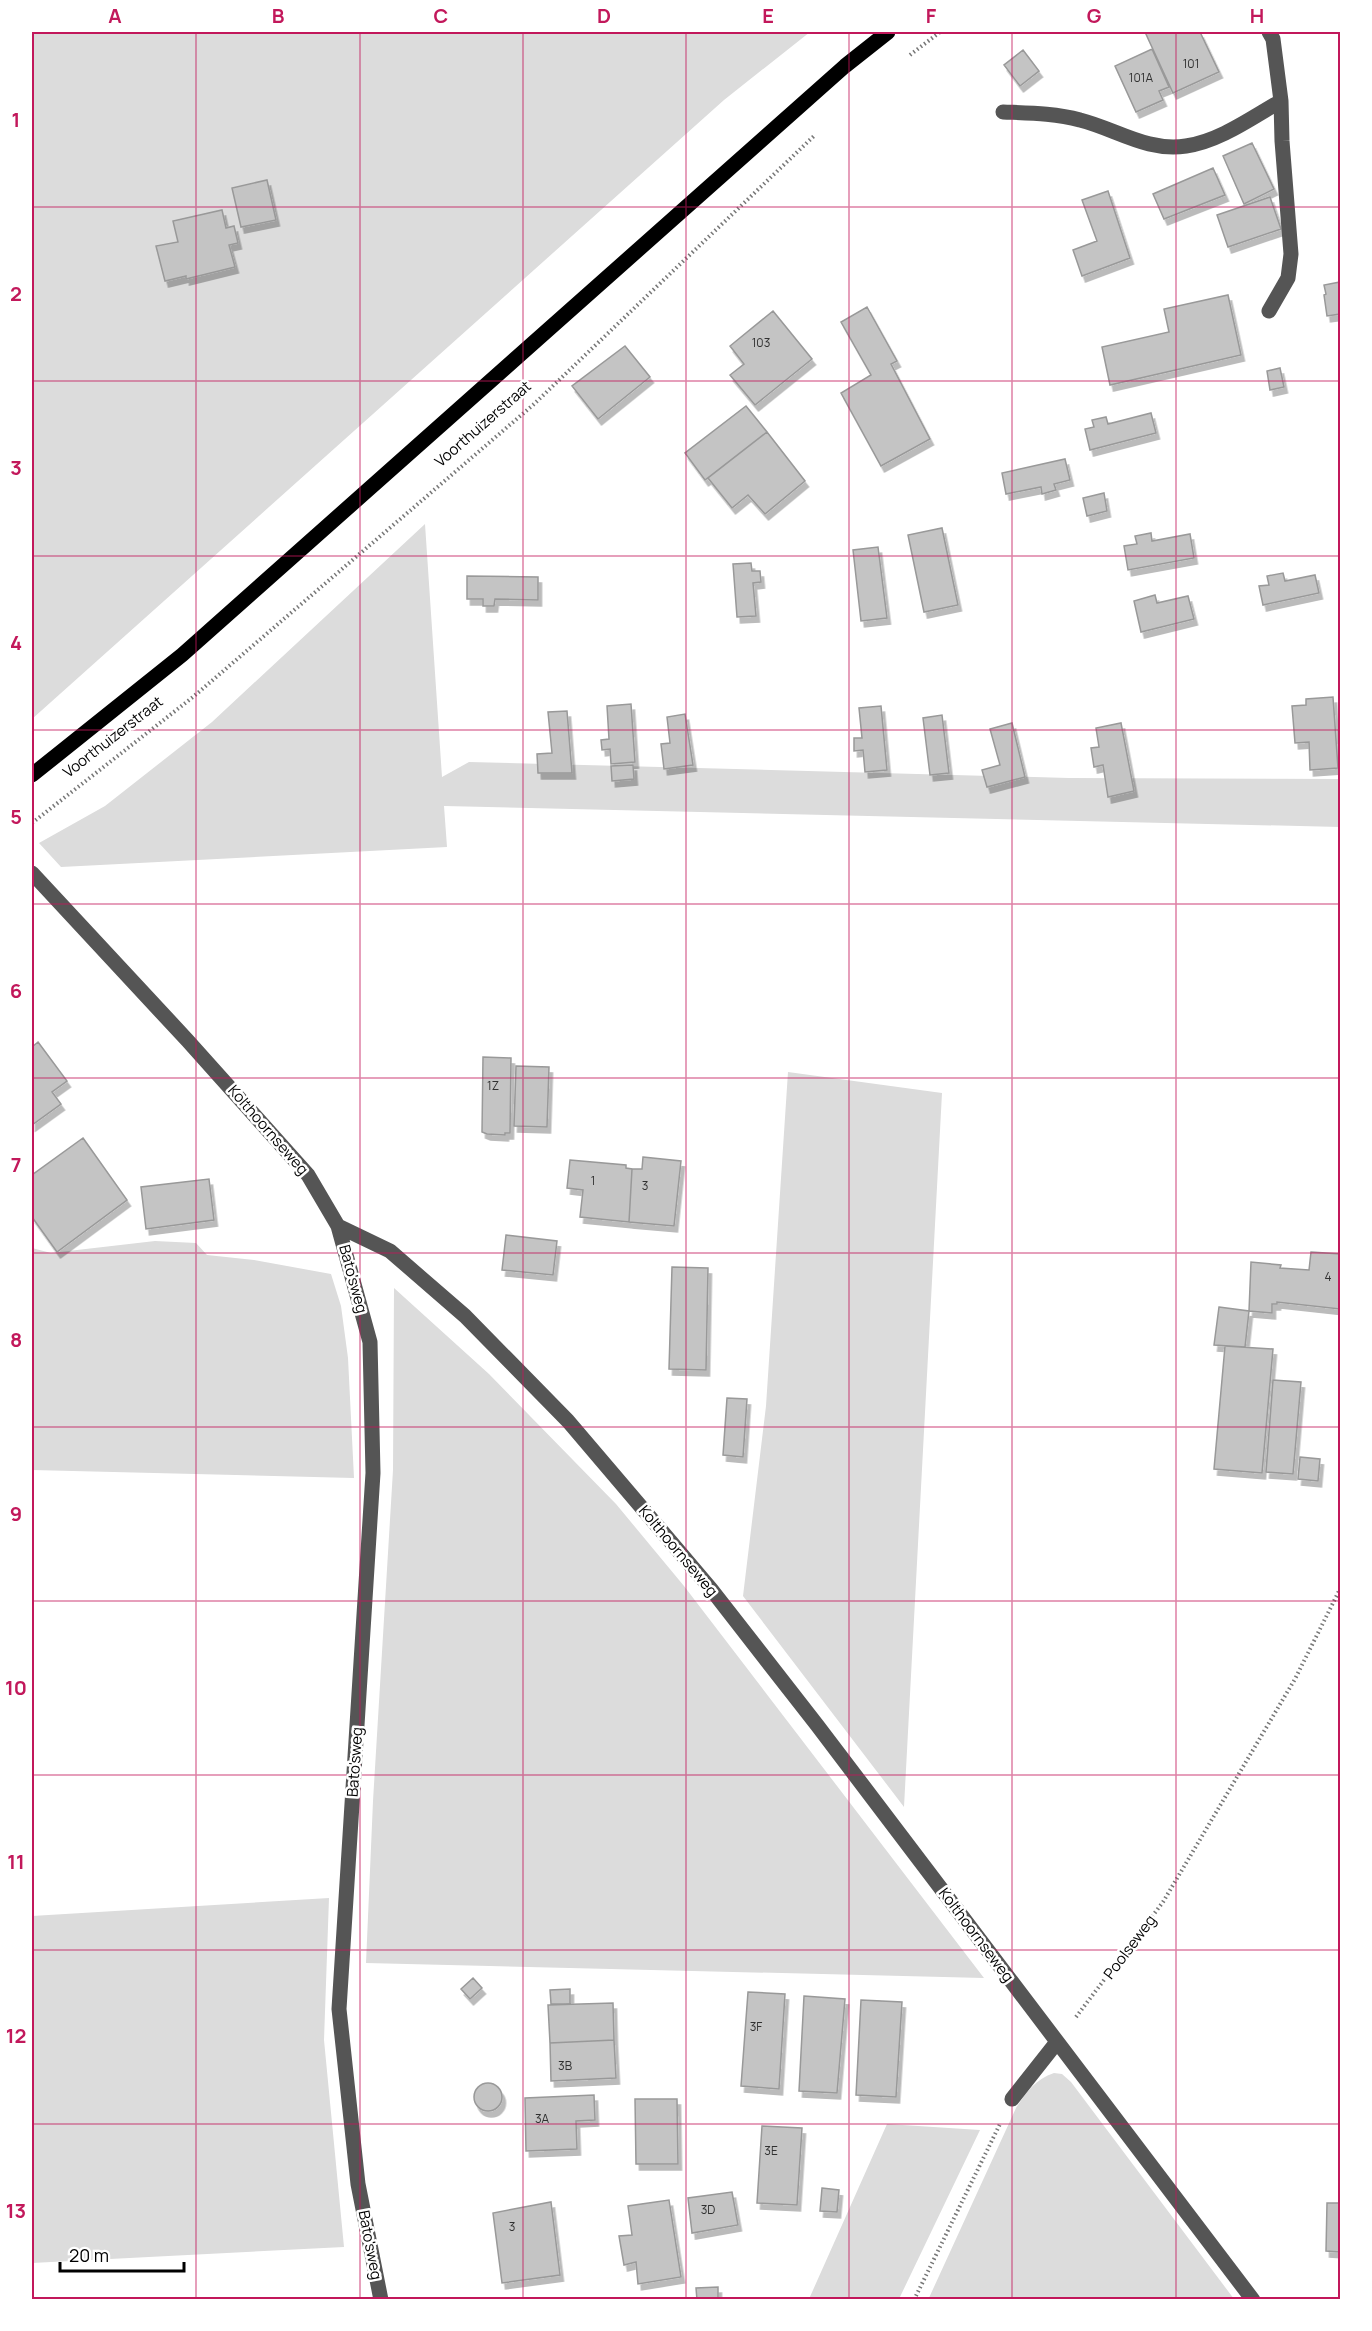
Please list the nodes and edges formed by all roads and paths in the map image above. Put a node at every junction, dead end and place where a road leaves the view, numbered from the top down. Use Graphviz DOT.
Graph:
graph roads {
  1 [pos="888,32"];
  2 [pos="940,32"];
  3 [pos="1269,32"];
  4 [pos="904,60"];
  5 [pos="1281,101"];
  6 [pos="1002,112"];
  7 [pos="823,128"];
  8 [pos="1269,311"];
  9 [pos="32,776"];
  10 [pos="32,823"];
  11 [pos="32,873"];
  12 [pos="338,1226"];
  13 [pos="1341,1589"];
  14 [pos="1058,2042"];
  15 [pos="1012,2099"];
  16 [pos="381,2300"];
  17 [pos="914,2300"];
  18 [pos="1253,2300"];
  1 -- 9 [label="main road, Voorthuizerstraat"];
  2 -- 4 [label="path"];
  3 -- 5 [label="street"];
  5 -- 6 [label="street"];
  5 -- 8 [label="street"];
  7 -- 10 [label="path, Voorthuizerstraat"];
  11 -- 12 [label="street, Kolthoornseweg"];
  12 -- 14 [label="street, Kolthoornseweg"];
  12 -- 16 [label="street, Bato'sweg"];
  13 -- 14 [label="path, Poolseweg"];
  14 -- 15 [label="street"];
  14 -- 18 [label="street, Kolthoornseweg"];
  15 -- 17 [label="path"];
}
